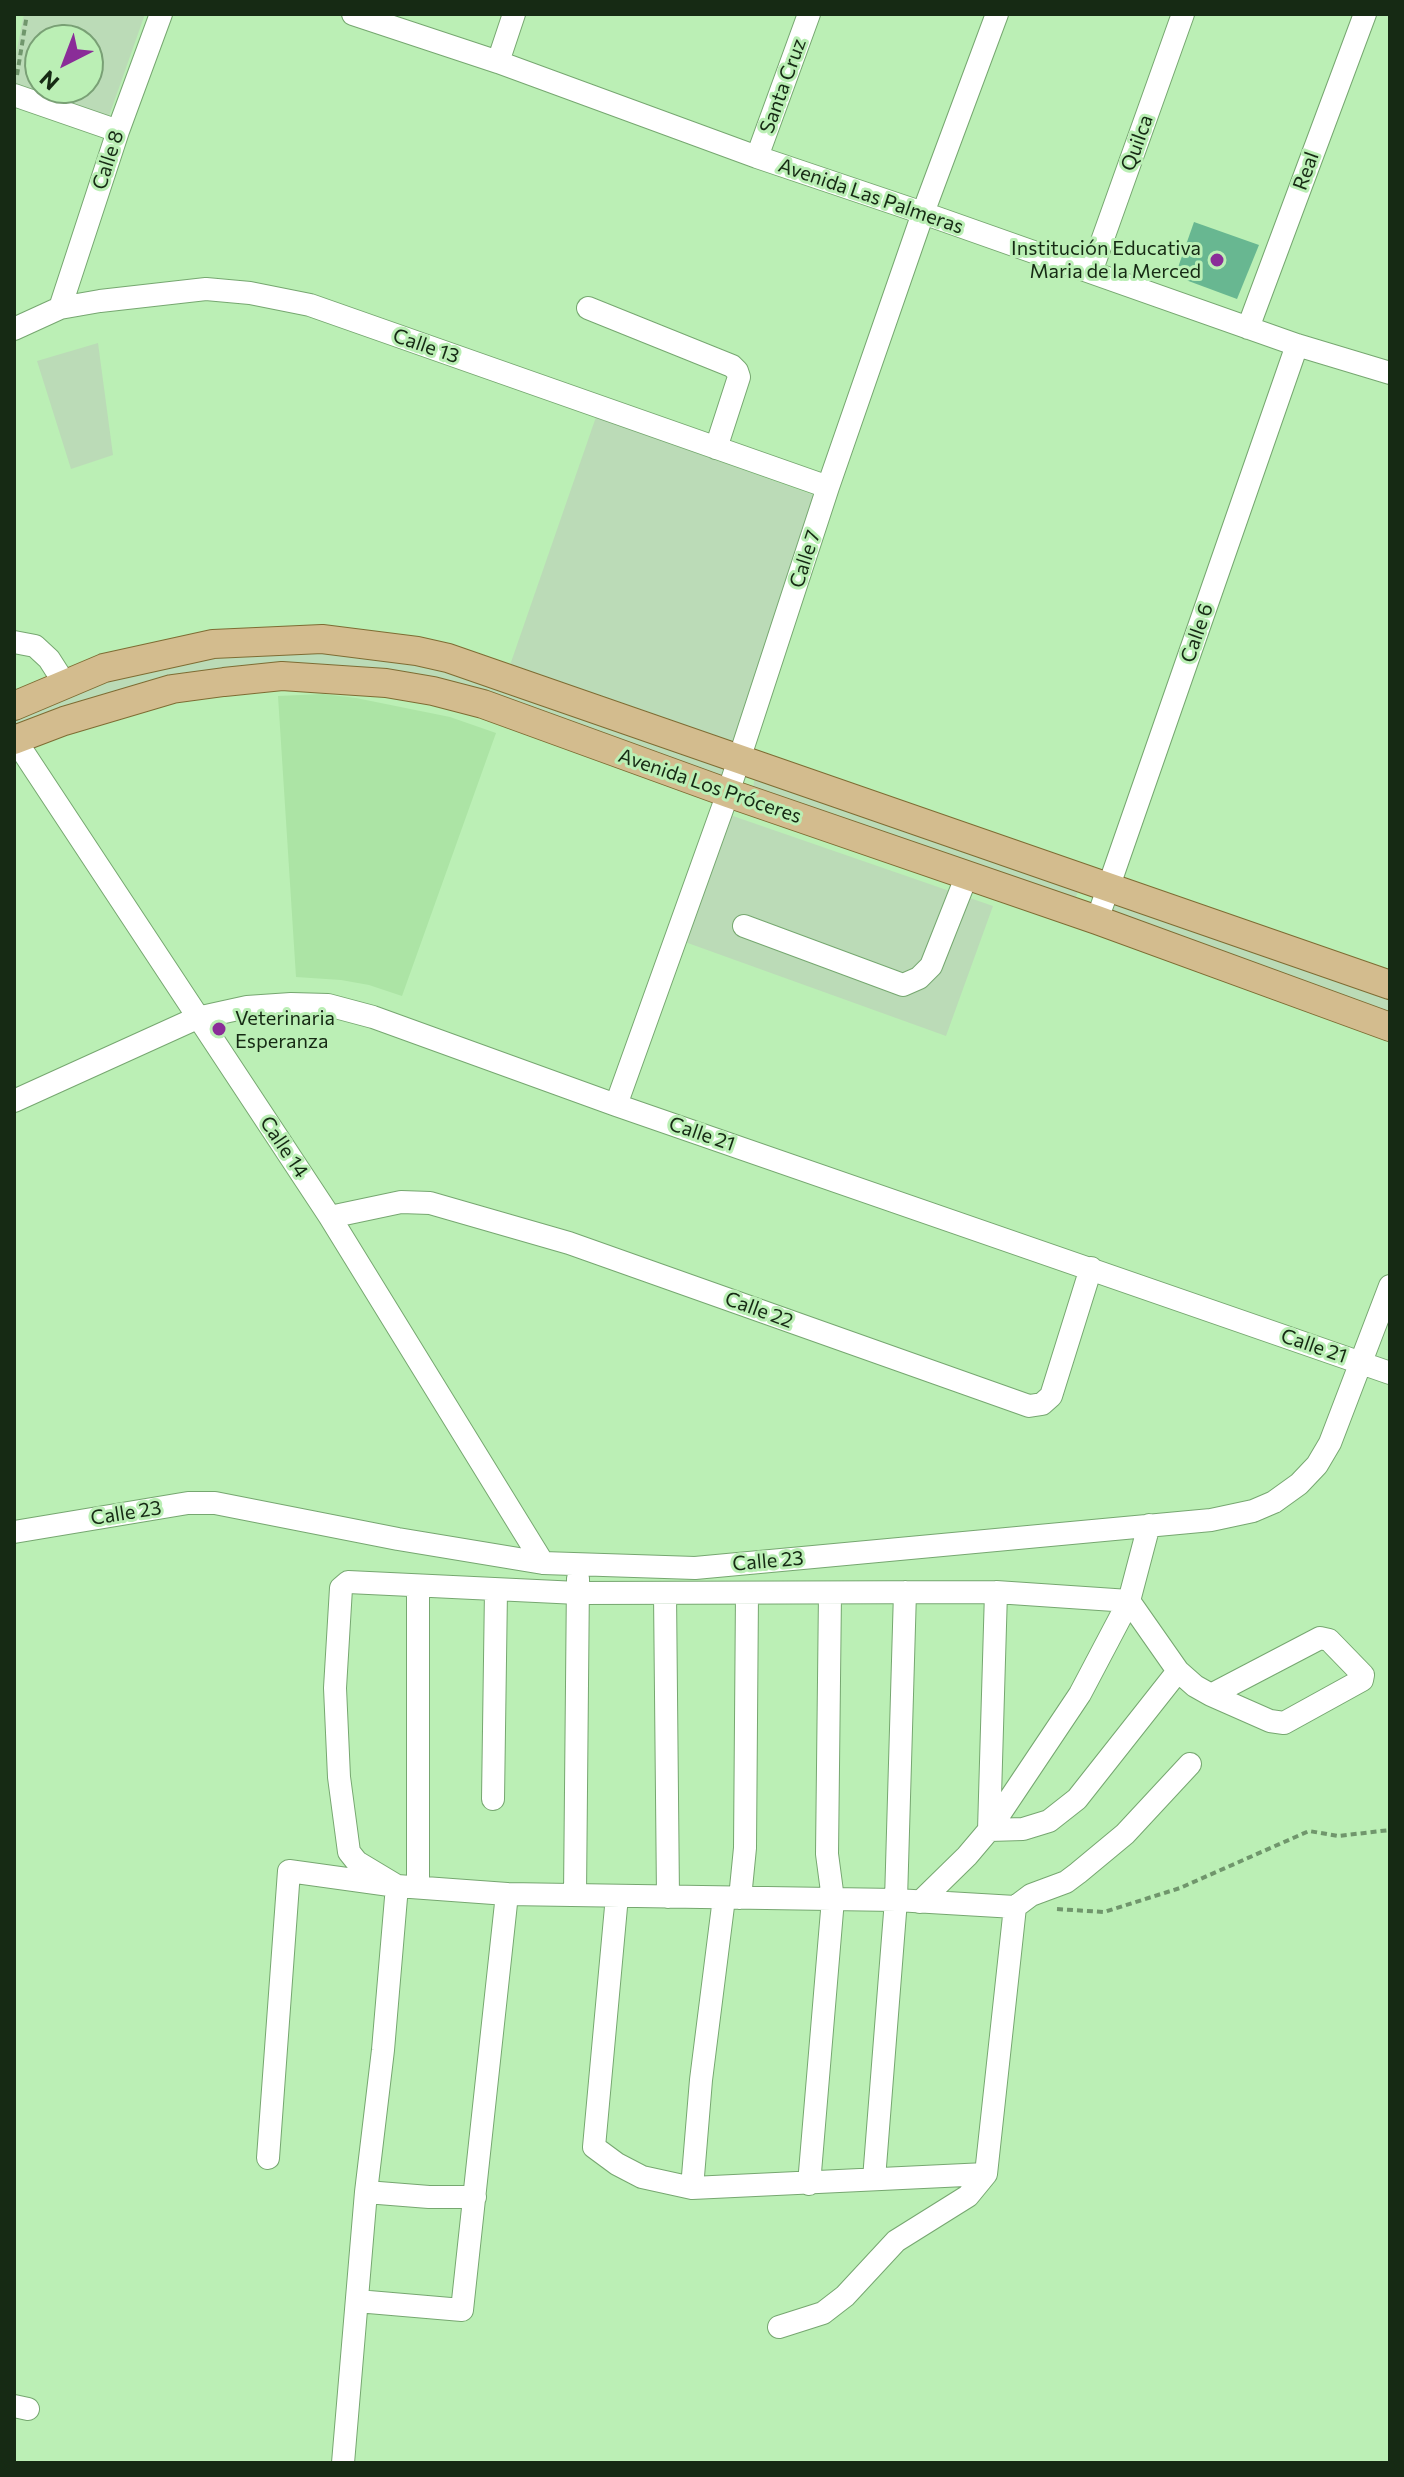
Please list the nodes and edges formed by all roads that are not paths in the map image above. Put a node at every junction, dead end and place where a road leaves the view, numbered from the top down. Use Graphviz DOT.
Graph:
graph roads {
  1 [pos="161,14"];
  2 [pos="353,14"];
  3 [pos="514,14"];
  4 [pos="809,14"];
  5 [pos="997,14"];
  6 [pos="1183,14"];
  7 [pos="1365,14"];
  8 [pos="498,62"];
  9 [pos="16,85"];
  10 [pos="118,131"];
  11 [pos="757,157"];
  12 [pos="923,213"];
  13 [pos="1091,272"];
  14 [pos="60,308"];
  15 [pos="588,308"];
  16 [pos="1248,328"];
  17 [pos="14,329"];
  18 [pos="1297,345"];
  19 [pos="1390,373"];
  20 [pos="716,448"];
  21 [pos="828,487"];
  22 [pos="14,642"];
  23 [pos="65,684"];
  24 [pos="14,706"];
  25 [pos="14,739"];
  26 [pos="739,760"];
  27 [pos="728,793"];
  28 [pos="967,875"];
  29 [pos="1108,888"];
  30 [pos="1097,920"];
  31 [pos="744,926"];
  32 [pos="1390,985"];
  33 [pos="197,1018"];
  34 [pos="1390,1027"];
  35 [pos="14,1101"];
  36 [pos="616,1105"];
  37 [pos="330,1217"];
  38 [pos="1091,1268"];
  39 [pos="1390,1286"];
  40 [pos="1362,1363"];
  41 [pos="1390,1373"];
  42 [pos="1149,1525"];
  43 [pos="14,1532"];
  44 [pos="543,1563"];
  45 [pos="578,1566"];
  46 [pos="418,1586"];
  47 [pos="496,1590"];
  48 [pos="905,1592"];
  49 [pos="996,1592"];
  50 [pos="578,1593"];
  51 [pos="665,1593"];
  52 [pos="747,1593"];
  53 [pos="830,1593"];
  54 [pos="1129,1601"];
  55 [pos="1178,1671"];
  56 [pos="1211,1695"];
  57 [pos="1190,1764"];
  58 [pos="493,1799"];
  59 [pos="989,1830"];
  60 [pos="408,1887"];
  61 [pos="507,1894"];
  62 [pos="575,1895"];
  63 [pos="617,1896"];
  64 [pos="668,1897"];
  65 [pos="732,1898"];
  66 [pos="833,1899"];
  67 [pos="896,1900"];
  68 [pos="920,1902"];
  69 [pos="1015,1907"];
  70 [pos="268,2158"];
  71 [pos="986,2174"];
  72 [pos="874,2179"];
  73 [pos="809,2184"];
  74 [pos="692,2188"];
  75 [pos="366,2192"];
  76 [pos="475,2197"];
  77 [pos="357,2301"];
  78 [pos="779,2327"];
  79 [pos="343,2463"];
  1 -- 10 [label="street, Calle 8"];
  2 -- 8 [label="street, Avenida Las Palmeras"];
  3 -- 8 [label="street"];
  4 -- 11 [label="street, Santa Cruz"];
  5 -- 12 [label="street, Calle 7"];
  6 -- 13 [label="street, Quilca"];
  7 -- 16 [label="street, Real"];
  8 -- 11 [label="street, Avenida Las Palmeras"];
  9 -- 10 [label="street"];
  10 -- 14 [label="street, Calle 8"];
  11 -- 12 [label="street, Avenida Las Palmeras"];
  12 -- 13 [label="street, Avenida Las Palmeras"];
  12 -- 21 [label="street, Calle 7"];
  13 -- 16 [label="street, Avenida Las Palmeras"];
  14 -- 17 [label="street, Calle 13"];
  14 -- 20 [label="street, Calle 13"];
  15 -- 20 [label="street"];
  16 -- 18 [label="street, Avenida Las Palmeras"];
  18 -- 19 [label="street, Avenida Las Palmeras"];
  18 -- 29 [label="street, Calle 6"];
  20 -- 21 [label="street, Calle 13"];
  21 -- 26 [label="street, Calle 7"];
  22 -- 23 [label="street"];
  23 -- 24 [label="main road, Avenida Los Próceres"];
  23 -- 26 [label="main road, Avenida Los Próceres"];
  25 -- 27 [label="main road, Avenida Los Próceres"];
  25 -- 33 [label="street, Calle 14"];
  26 -- 27 [label="street, Calle 7"];
  26 -- 29 [label="main road, Avenida Los Próceres"];
  27 -- 28 [label="main road, Avenida Los Próceres"];
  27 -- 36 [label="street, Calle 7"];
  28 -- 30 [label="main road, Avenida Los Próceres"];
  28 -- 31 [label="street"];
  29 -- 30 [label="street, Calle 6"];
  29 -- 32 [label="main road, Avenida Los Próceres"];
  30 -- 34 [label="main road, Avenida Los Próceres"];
  33 -- 35 [label="street, Calle 21"];
  33 -- 36 [label="street, Calle 21"];
  33 -- 37 [label="street, Calle 14"];
  36 -- 38 [label="street, Calle 21"];
  37 -- 38 [label="street, Calle 22"];
  37 -- 44 [label="street, Calle 14"];
  38 -- 40 [label="street, Calle 21"];
  39 -- 40 [label="street, Calle 23"];
  40 -- 41 [label="street, Calle 21"];
  40 -- 42 [label="street, Calle 23"];
  42 -- 45 [label="street, Calle 23"];
  42 -- 54 [label="street"];
  43 -- 44 [label="street, Calle 23"];
  44 -- 45 [label="street, Calle 23"];
  45 -- 50 [label="street"];
  46 -- 47 [label="street"];
  46 -- 60 [label="street"];
  46 -- 60 [label="street"];
  47 -- 50 [label="street"];
  47 -- 58 [label="street"];
  48 -- 49 [label="street"];
  48 -- 53 [label="street"];
  48 -- 67 [label="street"];
  49 -- 54 [label="street"];
  49 -- 59 [label="street"];
  50 -- 51 [label="street"];
  50 -- 62 [label="street"];
  51 -- 52 [label="street"];
  51 -- 64 [label="street"];
  52 -- 53 [label="street"];
  52 -- 65 [label="street"];
  53 -- 66 [label="street"];
  54 -- 55 [label="street"];
  54 -- 59 [label="street"];
  55 -- 56 [label="street"];
  55 -- 59 [label="street"];
  56 -- 56 [label="street"];
  57 -- 69 [label="street"];
  59 -- 68 [label="street"];
  60 -- 61 [label="street"];
  60 -- 70 [label="street"];
  60 -- 75 [label="street"];
  61 -- 62 [label="street"];
  61 -- 76 [label="street"];
  62 -- 63 [label="street"];
  63 -- 64 [label="street"];
  63 -- 74 [label="street"];
  64 -- 65 [label="street"];
  65 -- 66 [label="street"];
  65 -- 74 [label="street"];
  66 -- 67 [label="street"];
  66 -- 73 [label="street"];
  67 -- 68 [label="street"];
  67 -- 72 [label="street"];
  68 -- 69 [label="street"];
  69 -- 71 [label="street"];
  71 -- 72 [label="street"];
  71 -- 78 [label="street"];
  72 -- 73 [label="street"];
  73 -- 74 [label="street"];
  75 -- 76 [label="street"];
  75 -- 77 [label="street"];
  76 -- 77 [label="street"];
  77 -- 79 [label="street"];
}
